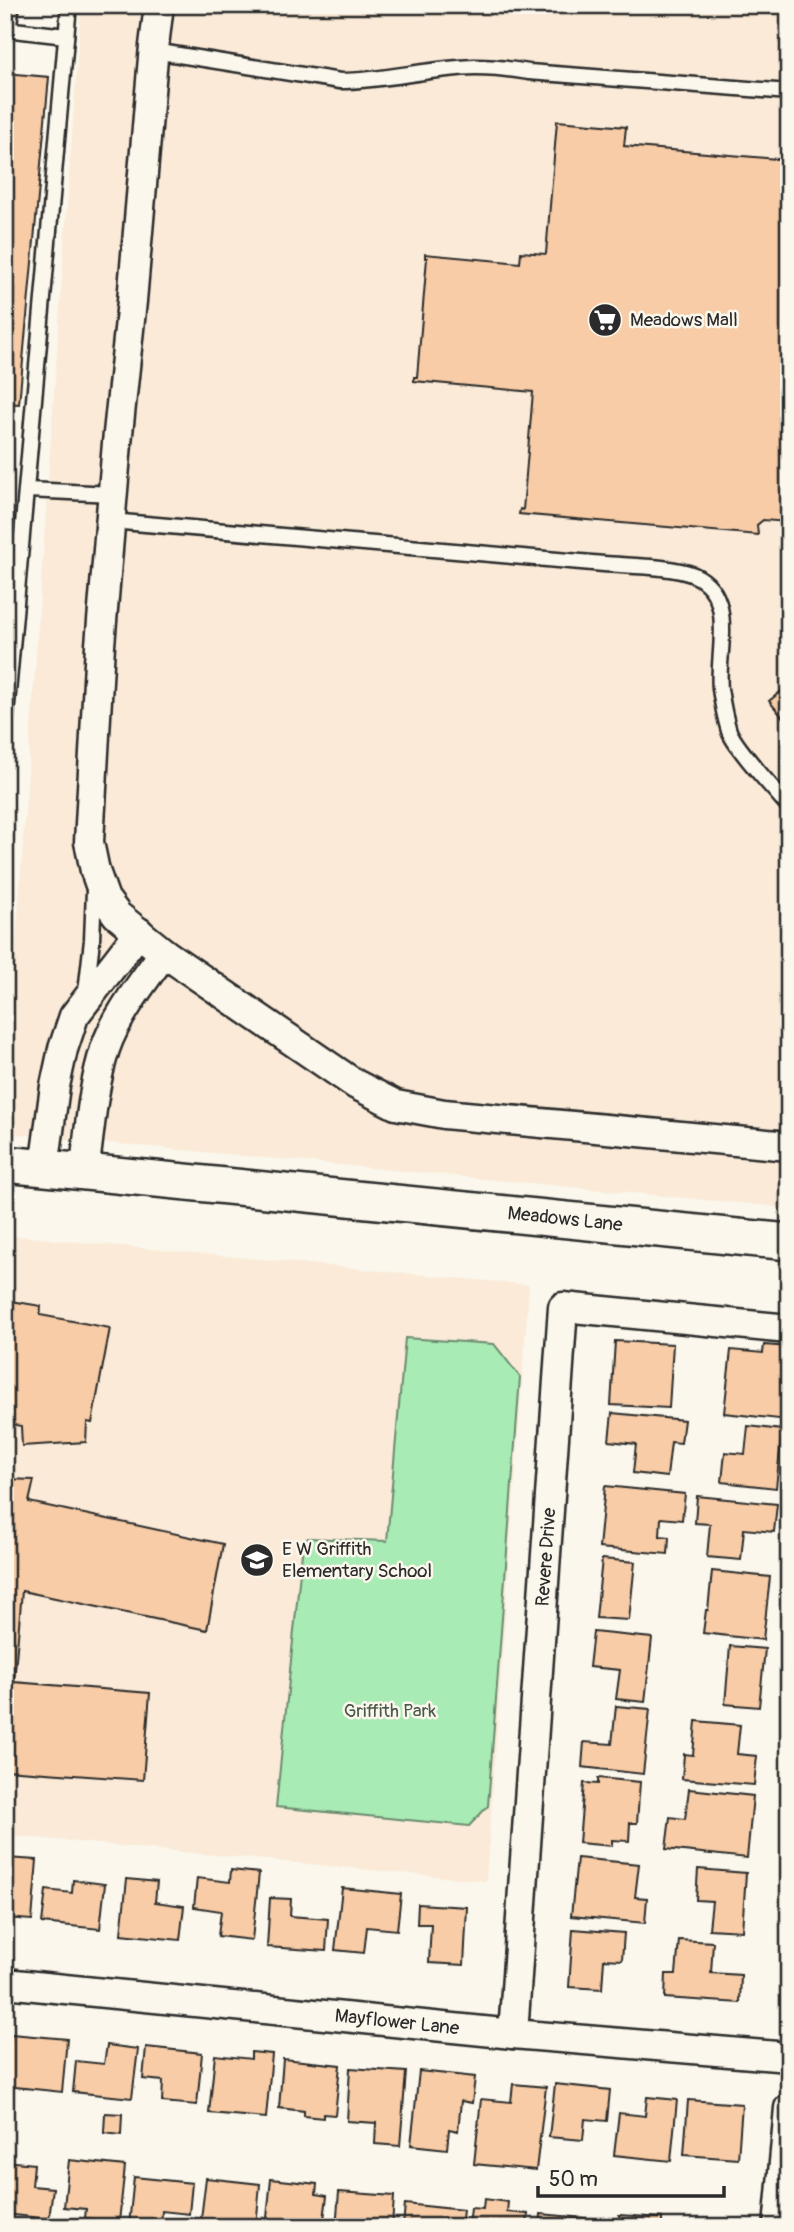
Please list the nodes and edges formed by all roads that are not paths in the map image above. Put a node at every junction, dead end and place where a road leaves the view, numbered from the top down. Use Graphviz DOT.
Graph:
graph roads {
  1 [pos="12,5"];
  2 [pos="69,5"];
  3 [pos="159,5"];
  4 [pos="7,29"];
  5 [pos="66,36"];
  6 [pos="154,51"];
  7 [pos="789,92"];
  8 [pos="27,490"];
  9 [pos="112,508"];
  10 [pos="5,727"];
  11 [pos="789,807"];
  12 [pos="95,871"];
  13 [pos="139,932"];
  14 [pos="164,953"];
  15 [pos="84,1000"];
  16 [pos="789,1146"];
  17 [pos="5,1164"];
  18 [pos="44,1168"];
  19 [pos="84,1172"];
  20 [pos="5,1188"];
  21 [pos="341,1197"];
  22 [pos="789,1242"];
  23 [pos="789,1329"];
  24 [pos="5,1983"];
  25 [pos="513,2034"];
  26 [pos="789,2057"];
  27 [pos="789,2108"];
  28 [pos="778,2227"];
  1 -- 4 [label="lane"];
  2 -- 5 [label="lane"];
  3 -- 6 [label="street"];
  4 -- 5 [label="lane"];
  5 -- 8 [label="lane"];
  6 -- 7 [label="lane"];
  6 -- 9 [label="street"];
  8 -- 9 [label="lane"];
  8 -- 10 [label="lane"];
  9 -- 11 [label="lane"];
  9 -- 12 [label="street"];
  12 -- 13 [label="street"];
  12 -- 15 [label="lane"];
  13 -- 14 [label="street"];
  13 -- 15 [label="street"];
  14 -- 16 [label="street"];
  14 -- 19 [label="street"];
  15 -- 18 [label="street"];
  17 -- 18 [label="street, Meadows Lane"];
  18 -- 19 [label="street, Meadows Lane"];
  19 -- 21 [label="street, Meadows Lane"];
  20 -- 21 [label="street, Meadows Lane"];
  21 -- 22 [label="street, Meadows Lane"];
  23 -- 25 [label="street, Revere Drive"];
  24 -- 25 [label="street, Mayflower Lane"];
  25 -- 26 [label="street, Mayflower Lane"];
  27 -- 28 [label="street"];
}
